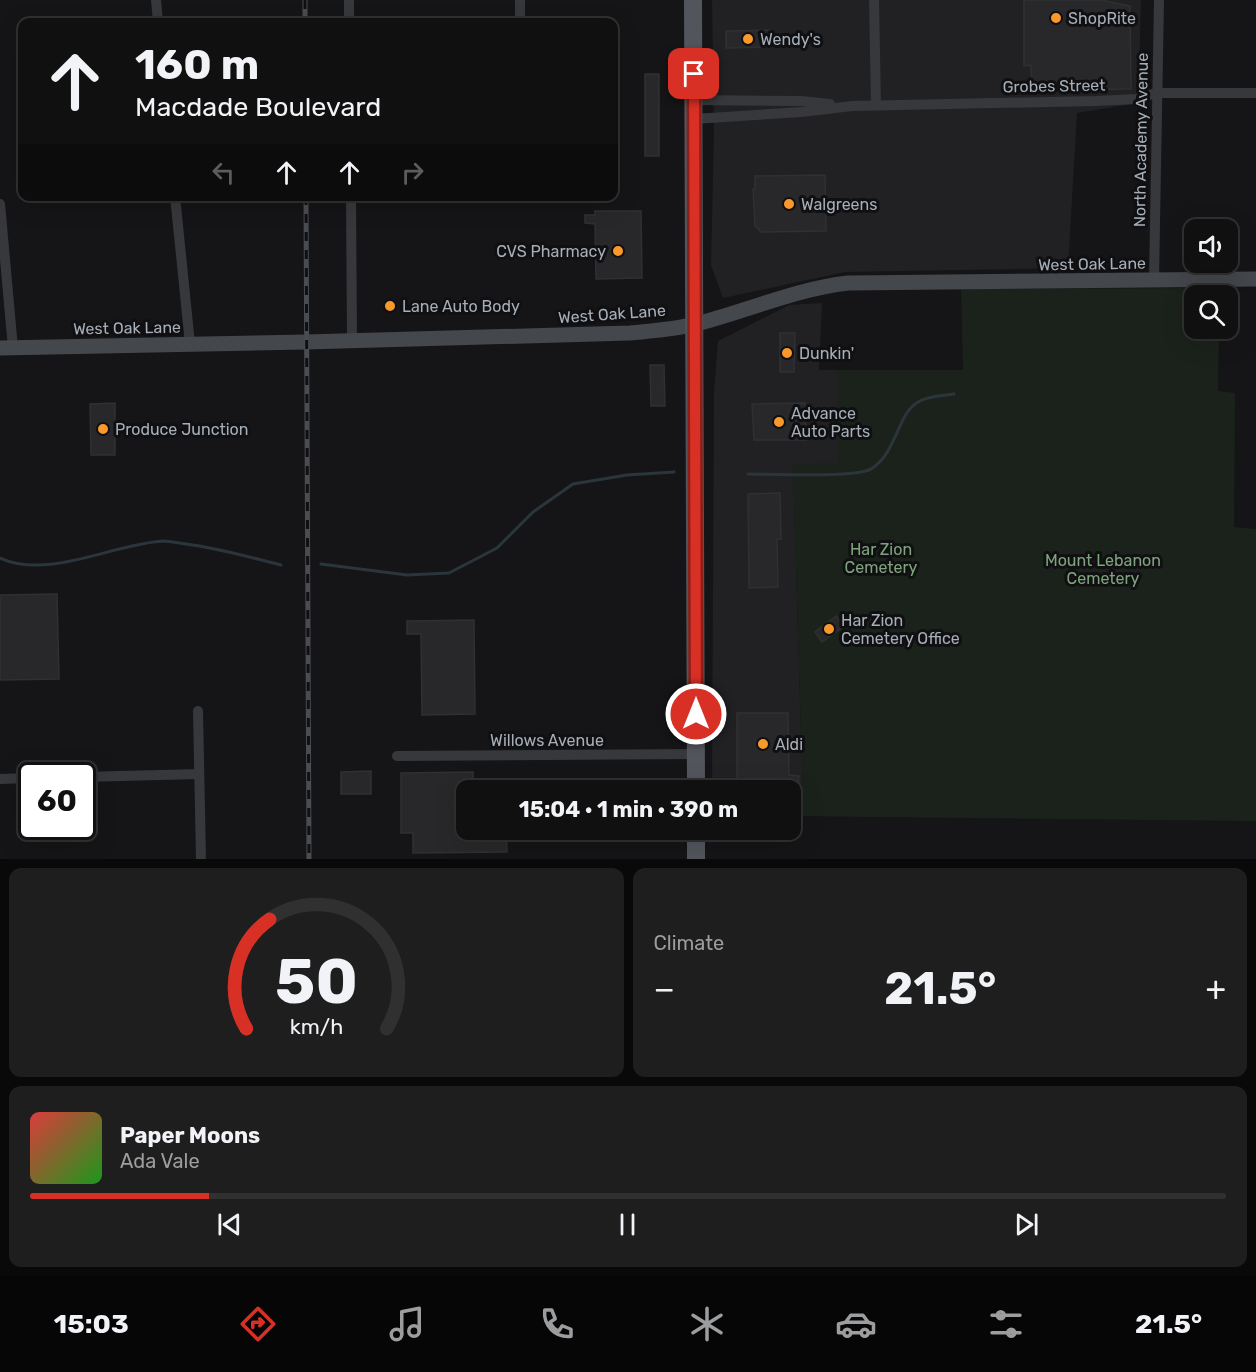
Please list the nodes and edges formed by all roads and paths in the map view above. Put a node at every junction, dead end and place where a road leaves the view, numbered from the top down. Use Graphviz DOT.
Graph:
graph roads {
  1 [pos="156,0"];
  2 [pos="349,0"];
  3 [pos="520,0"];
  4 [pos="693,0"];
  5 [pos="874,0"];
  6 [pos="1160,0"];
  7 [pos="158,18"];
  8 [pos="350,18"];
  9 [pos="520,18"];
  10 [pos="1156,93"];
  11 [pos="1256,93"];
  12 [pos="693,100"];
  13 [pos="876,105"];
  14 [pos="852,106"];
  15 [pos="694,119"];
  16 [pos="176,201"];
  17 [pos="351,201"];
  18 [pos="0,204"];
  19 [pos="1256,279"];
  20 [pos="1154,281"];
  21 [pos="695,324"];
  22 [pos="352,341"];
  23 [pos="190,344"];
  24 [pos="6,348"];
  25 [pos="198,711"];
  26 [pos="696,754"];
  27 [pos="397,756"];
  28 [pos="199,774"];
  29 [pos="96,777"];
  30 [pos="18,778"];
  31 [pos="0,779"];
  32 [pos="696,780"];
  33 [pos="696,840"];
  34 [pos="201,859"];
  35 [pos="696,859"];
  1 -- 7 [label="street"];
  2 -- 8 [label="street"];
  3 -- 9 [label="street"];
  4 -- 12 [label="main road"];
  5 -- 13 [label="street"];
  6 -- 10 [label="street, North Academy Avenue"];
  10 -- 11 [label="street, Grobes Street"];
  10 -- 13 [label="street, Grobes Street"];
  10 -- 20 [label="street, North Academy Avenue"];
  12 -- 14 [label="street, Grobes Street"];
  12 -- 15 [label="main road"];
  13 -- 14 [label="street, Grobes Street"];
  14 -- 15 [label="street, Grobes Street"];
  15 -- 21 [label="main road"];
  16 -- 23 [label="street"];
  17 -- 22 [label="street"];
  18 -- 24 [label="street"];
  19 -- 20 [label="main road, West Oak Lane"];
  20 -- 21 [label="main road, West Oak Lane"];
  21 -- 22 [label="main road, West Oak Lane"];
  21 -- 26 [label="main road"];
  22 -- 23 [label="main road, West Oak Lane"];
  23 -- 24 [label="main road, West Oak Lane"];
  25 -- 28 [label="street"];
  26 -- 27 [label="street, Willows Avenue"];
  26 -- 32 [label="main road"];
  28 -- 29 [label="street"];
  28 -- 34 [label="street"];
  30 -- 31 [label="street"];
  33 -- 35 [label="main road"];
}
